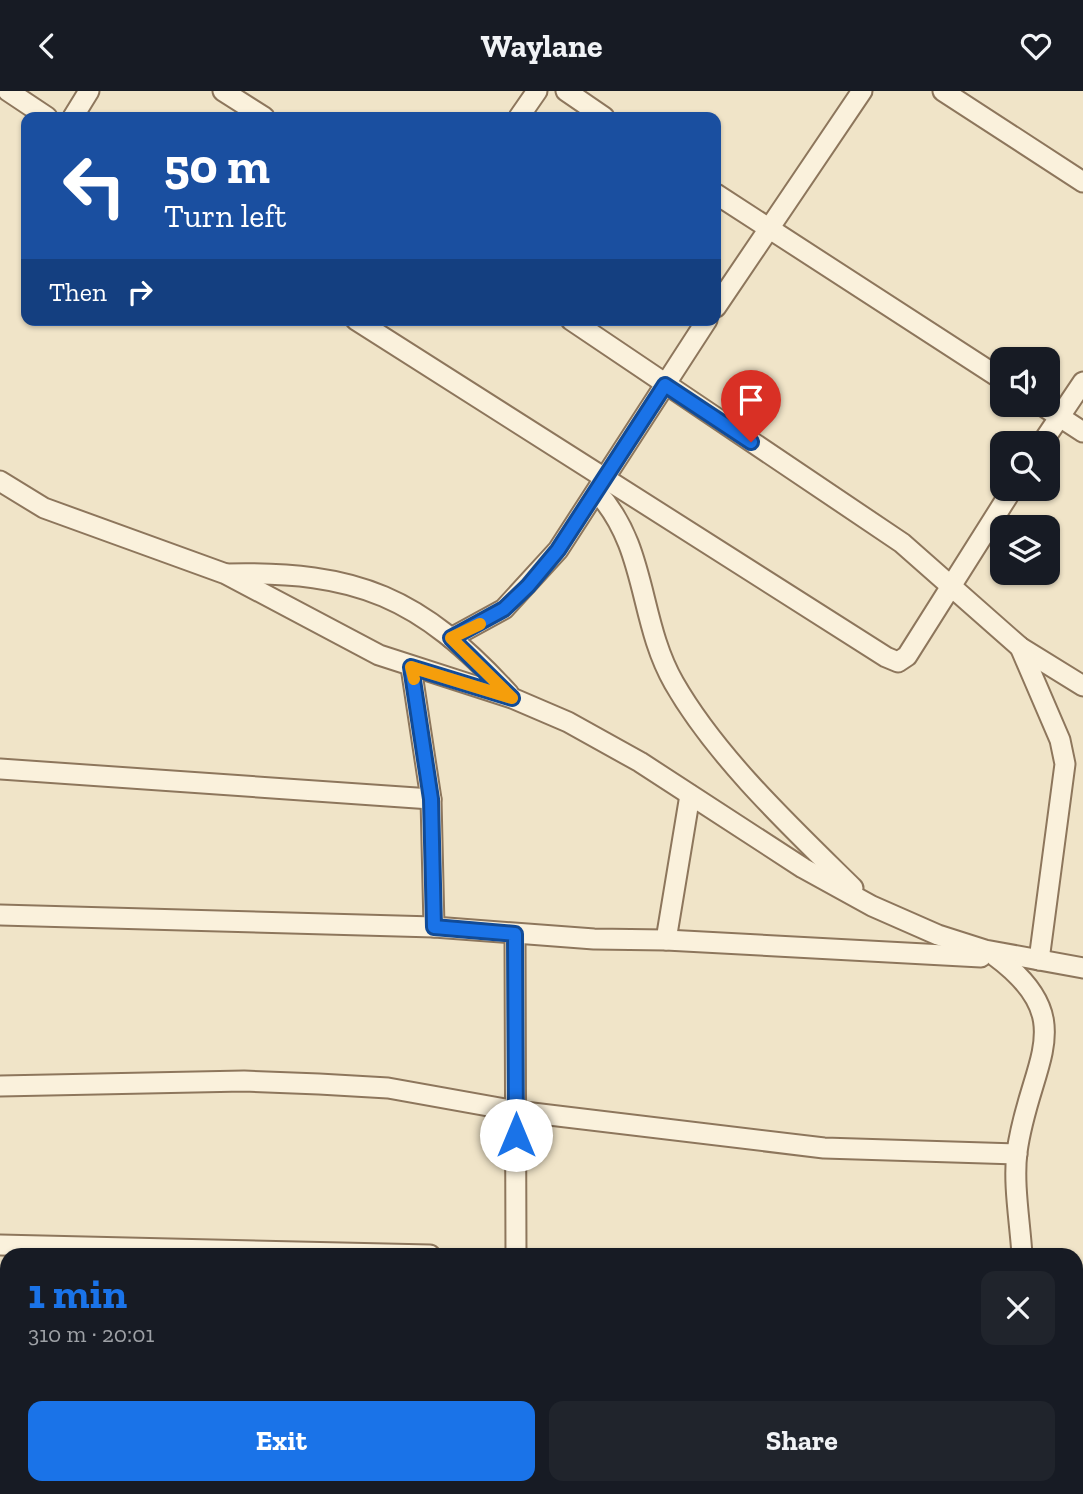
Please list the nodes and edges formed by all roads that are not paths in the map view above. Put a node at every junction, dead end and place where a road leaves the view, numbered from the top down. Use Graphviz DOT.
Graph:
graph roads {
  1 [pos="8,91"];
  2 [pos="89,91"];
  3 [pos="223,91"];
  4 [pos="537,91"];
  5 [pos="566,91"];
  6 [pos="862,91"];
  7 [pos="943,91"];
  8 [pos="40,112"];
  9 [pos="76,112"];
  10 [pos="256,112"];
  11 [pos="522,112"];
  12 [pos="597,112"];
  13 [pos="1083,183"];
  14 [pos="721,198"];
  15 [pos="766,229"];
  16 [pos="721,299"];
  17 [pos="371,326"];
  18 [pos="580,326"];
  19 [pos="703,326"];
  20 [pos="990,372"];
  21 [pos="1083,382"];
  22 [pos="665,385"];
  23 [pos="1060,416"];
  24 [pos="1059,417"];
  25 [pos="1050,431"];
  26 [pos="1083,432"];
  27 [pos="0,481"];
  28 [pos="602,485"];
  29 [pos="1005,501"];
  30 [pos="226,574"];
  31 [pos="951,584"];
  32 [pos="451,638"];
  33 [pos="1020,647"];
  34 [pos="411,667"];
  35 [pos="1083,686"];
  36 [pos="512,698"];
  37 [pos="0,769"];
  38 [pos="690,795"];
  39 [pos="431,799"];
  40 [pos="872,906"];
  41 [pos="0,915"];
  42 [pos="434,927"];
  43 [pos="515,934"];
  44 [pos="666,940"];
  45 [pos="991,954"];
  46 [pos="1039,960"];
  47 [pos="1083,968"];
  48 [pos="0,1086"];
  49 [pos="516,1111"];
  50 [pos="1017,1154"];
  51 [pos="0,1245"];
  52 [pos="129,1248"];
  53 [pos="516,1248"];
  54 [pos="1022,1248"];
  1 -- 8 [label="street"];
  2 -- 9 [label="street"];
  3 -- 10 [label="street"];
  4 -- 11 [label="street"];
  5 -- 12 [label="street"];
  6 -- 15 [label="street"];
  7 -- 13 [label="street"];
  14 -- 15 [label="street"];
  15 -- 16 [label="street"];
  15 -- 20 [label="street"];
  17 -- 28 [label="street"];
  18 -- 22 [label="street"];
  19 -- 22 [label="street"];
  21 -- 23 [label="street"];
  22 -- 28 [label="street"];
  22 -- 31 [label="street"];
  24 -- 25 [label="street"];
  24 -- 26 [label="street"];
  27 -- 30 [label="street"];
  28 -- 31 [label="street"];
  28 -- 32 [label="street"];
  28 -- 40 [label="street"];
  29 -- 31 [label="street"];
  30 -- 32 [label="street"];
  30 -- 34 [label="street"];
  31 -- 33 [label="street"];
  32 -- 36 [label="street"];
  33 -- 35 [label="street"];
  33 -- 46 [label="street"];
  34 -- 36 [label="street"];
  34 -- 39 [label="street"];
  36 -- 38 [label="street"];
  37 -- 39 [label="street"];
  38 -- 40 [label="street"];
  38 -- 44 [label="street"];
  39 -- 42 [label="street"];
  40 -- 45 [label="street"];
  41 -- 42 [label="street"];
  42 -- 43 [label="street"];
  43 -- 44 [label="street"];
  43 -- 49 [label="street"];
  44 -- 45 [label="street"];
  45 -- 46 [label="street"];
  45 -- 50 [label="street"];
  46 -- 47 [label="street"];
  48 -- 49 [label="street"];
  49 -- 50 [label="street"];
  49 -- 53 [label="street"];
  50 -- 54 [label="street"];
  51 -- 52 [label="street"];
}
